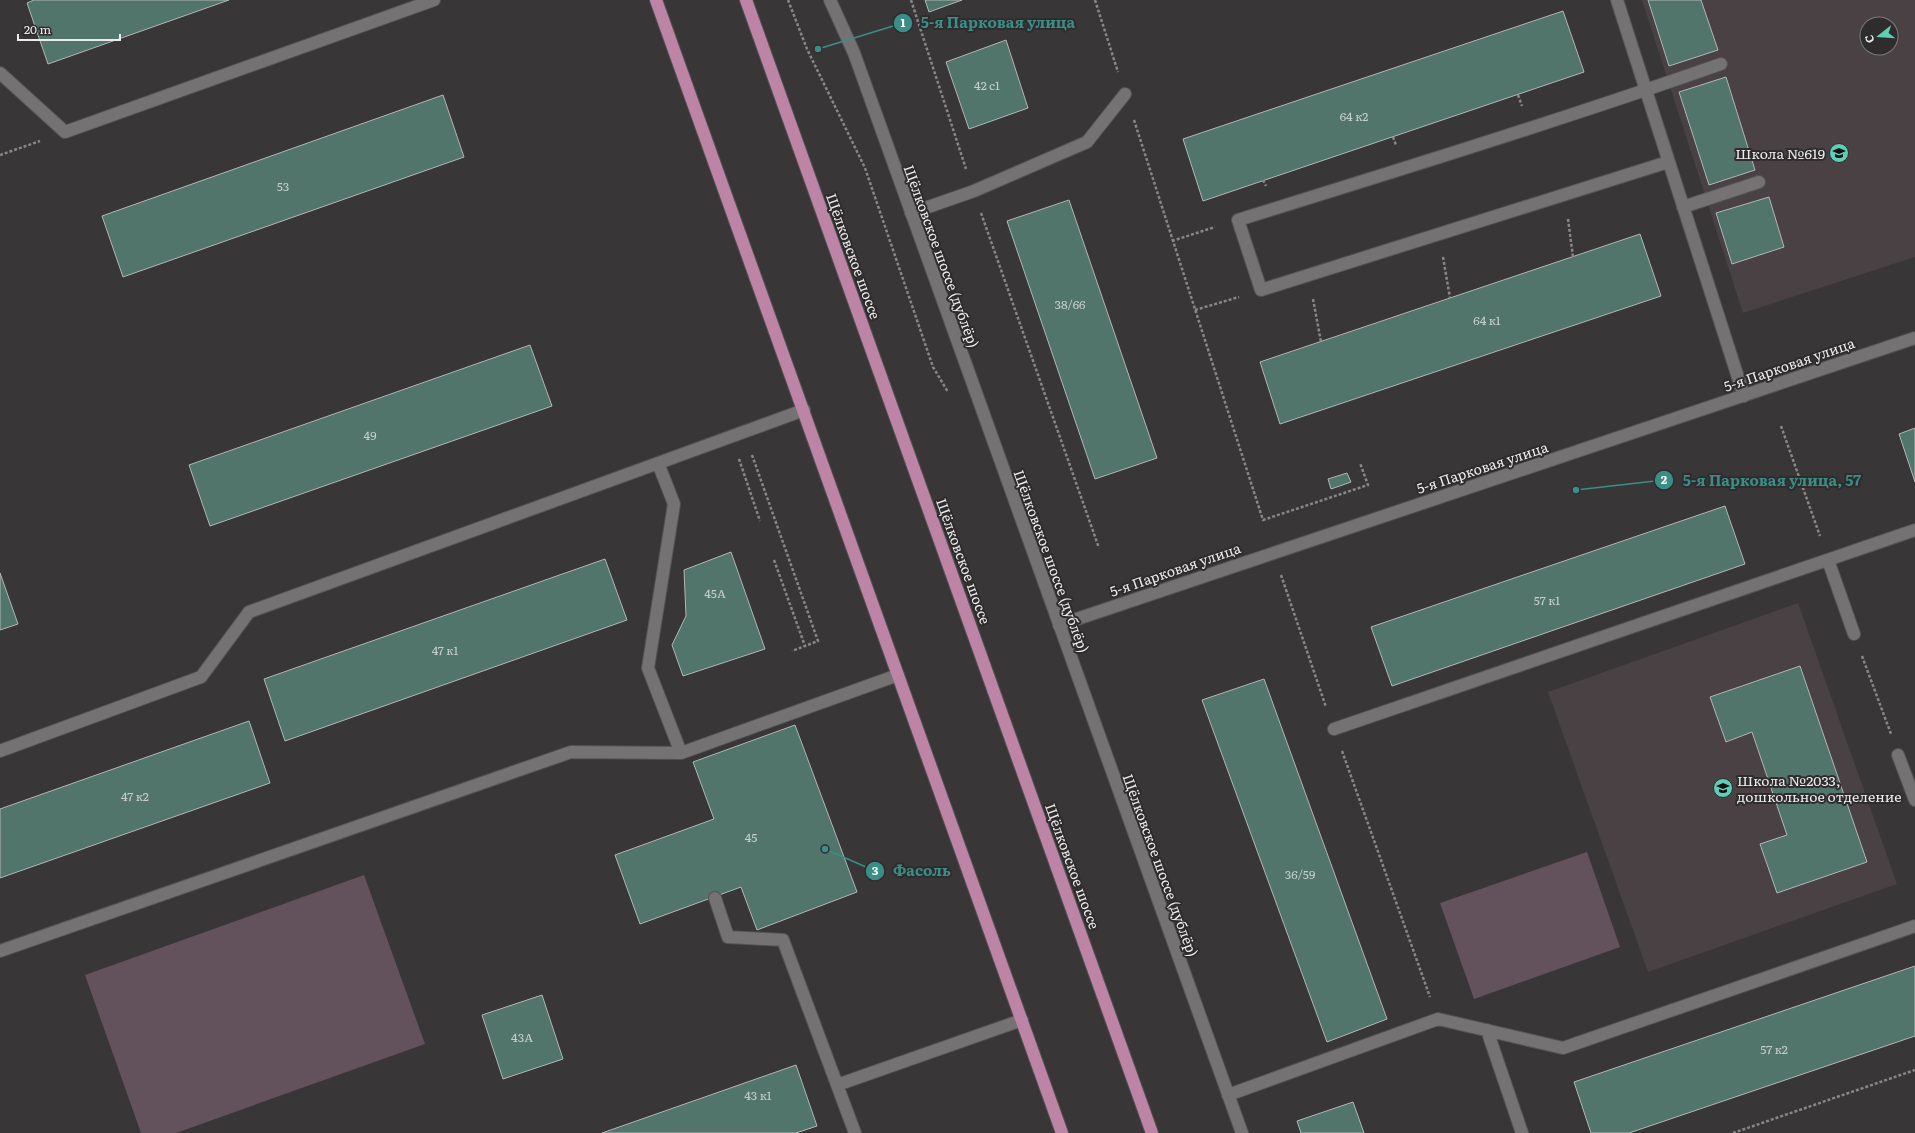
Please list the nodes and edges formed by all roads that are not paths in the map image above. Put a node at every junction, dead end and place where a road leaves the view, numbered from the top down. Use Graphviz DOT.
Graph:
graph roads {
  1 [pos="434,0"];
  2 [pos="656,0"];
  3 [pos="746,0"];
  4 [pos="830,0"];
  5 [pos="1617,0"];
  6 [pos="1721,64"];
  7 [pos="0,73"];
  8 [pos="1646,90"];
  9 [pos="1125,94"];
  10 [pos="1668,162"];
  11 [pos="1759,182"];
  12 [pos="1683,207"];
  13 [pos="911,213"];
  14 [pos="1915,338"];
  15 [pos="1744,396"];
  16 [pos="804,410"];
  17 [pos="658,463"];
  18 [pos="1915,530"];
  19 [pos="1828,560"];
  20 [pos="1059,625"];
  21 [pos="1854,634"];
  22 [pos="898,675"];
  23 [pos="1334,729"];
  24 [pos="0,751"];
  25 [pos="680,753"];
  26 [pos="1898,755"];
  27 [pos="1915,800"];
  28 [pos="715,898"];
  29 [pos="1915,926"];
  30 [pos="0,951"];
  31 [pos="1022,1020"];
  32 [pos="1487,1030"];
  33 [pos="837,1085"];
  34 [pos="1228,1095"];
  35 [pos="855,1133"];
  36 [pos="1062,1133"];
  37 [pos="1152,1133"];
  38 [pos="1242,1133"];
  39 [pos="1522,1133"];
  1 -- 7 [label="street"];
  2 -- 16 [label="main road"];
  3 -- 37 [label="main road, Щёлковское шоссе"];
  4 -- 13 [label="street, Щёлковское шоссе (дублёр)"];
  5 -- 8 [label="street"];
  6 -- 8 [label="street"];
  8 -- 10 [label="street"];
  8 -- 10 [label="street"];
  9 -- 13 [label="street"];
  10 -- 12 [label="street"];
  11 -- 12 [label="street"];
  12 -- 15 [label="street"];
  13 -- 20 [label="street, Щёлковское шоссе (дублёр)"];
  14 -- 15 [label="street, 5-я Парковая улица"];
  15 -- 20 [label="street, 5-я Парковая улица"];
  16 -- 17 [label="street"];
  16 -- 22 [label="main road"];
  17 -- 24 [label="street"];
  17 -- 25 [label="street"];
  18 -- 19 [label="street"];
  19 -- 21 [label="street"];
  19 -- 23 [label="street"];
  20 -- 34 [label="street, Щёлковское шоссе (дублёр)"];
  22 -- 25 [label="street"];
  22 -- 31 [label="main road"];
  25 -- 30 [label="street"];
  26 -- 27 [label="street"];
  28 -- 33 [label="street"];
  29 -- 32 [label="street"];
  31 -- 33 [label="street"];
  31 -- 36 [label="main road"];
  32 -- 34 [label="street"];
  32 -- 39 [label="street"];
  33 -- 35 [label="street"];
  34 -- 38 [label="street, Щёлковское шоссе (дублёр)"];
}
